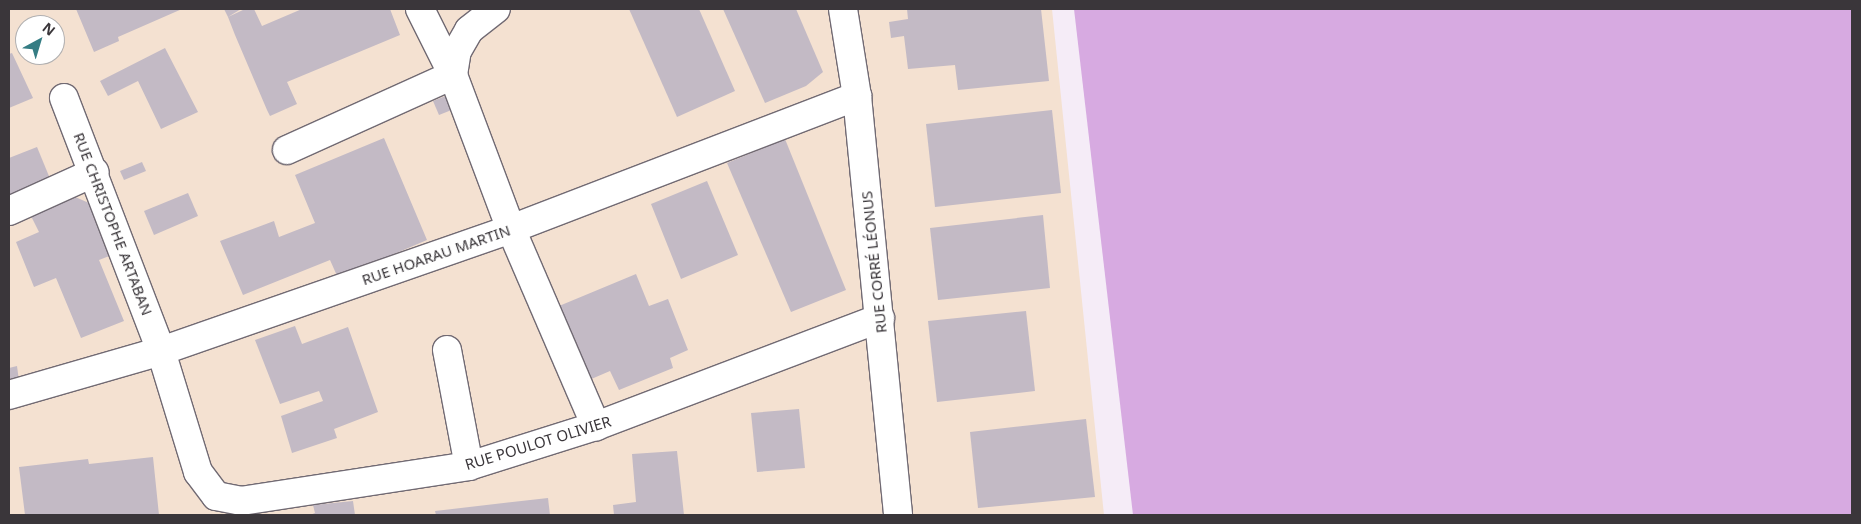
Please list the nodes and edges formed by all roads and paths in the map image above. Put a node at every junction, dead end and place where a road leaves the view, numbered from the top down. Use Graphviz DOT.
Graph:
graph roads {
  1 [pos="420,9"];
  2 [pos="496,9"];
  3 [pos="843,9"];
  4 [pos="453,75"];
  5 [pos="857,96"];
  6 [pos="64,98"];
  7 [pos="286,150"];
  8 [pos="95,172"];
  9 [pos="9,212"];
  10 [pos="511,229"];
  11 [pos="880,318"];
  12 [pos="447,350"];
  13 [pos="161,351"];
  14 [pos="9,395"];
  15 [pos="596,426"];
  16 [pos="469,466"];
  17 [pos="898,515"];
  1 -- 4 [label="lane"];
  2 -- 4 [label="lane"];
  3 -- 5 [label="lane, RUE CORRÉ LÉONUS"];
  4 -- 7 [label="lane"];
  4 -- 10 [label="lane"];
  5 -- 10 [label="lane, RUE HOARAU MARTIN"];
  5 -- 11 [label="lane, RUE CORRÉ LÉONUS"];
  6 -- 8 [label="lane, RUE CHRISTOPHE ARTABAN"];
  8 -- 9 [label="lane"];
  8 -- 13 [label="lane, RUE CHRISTOPHE ARTABAN"];
  10 -- 13 [label="lane, RUE HOARAU MARTIN"];
  10 -- 15 [label="lane"];
  11 -- 15 [label="lane, RUE POULOT OLIVIER"];
  11 -- 17 [label="lane, RUE CORRÉ LÉONUS"];
  12 -- 16 [label="lane"];
  13 -- 14 [label="lane, RUE HOARAU MARTIN"];
  13 -- 16 [label="lane, RUE POULOT OLIVIER"];
  15 -- 16 [label="lane, RUE POULOT OLIVIER"];
}
